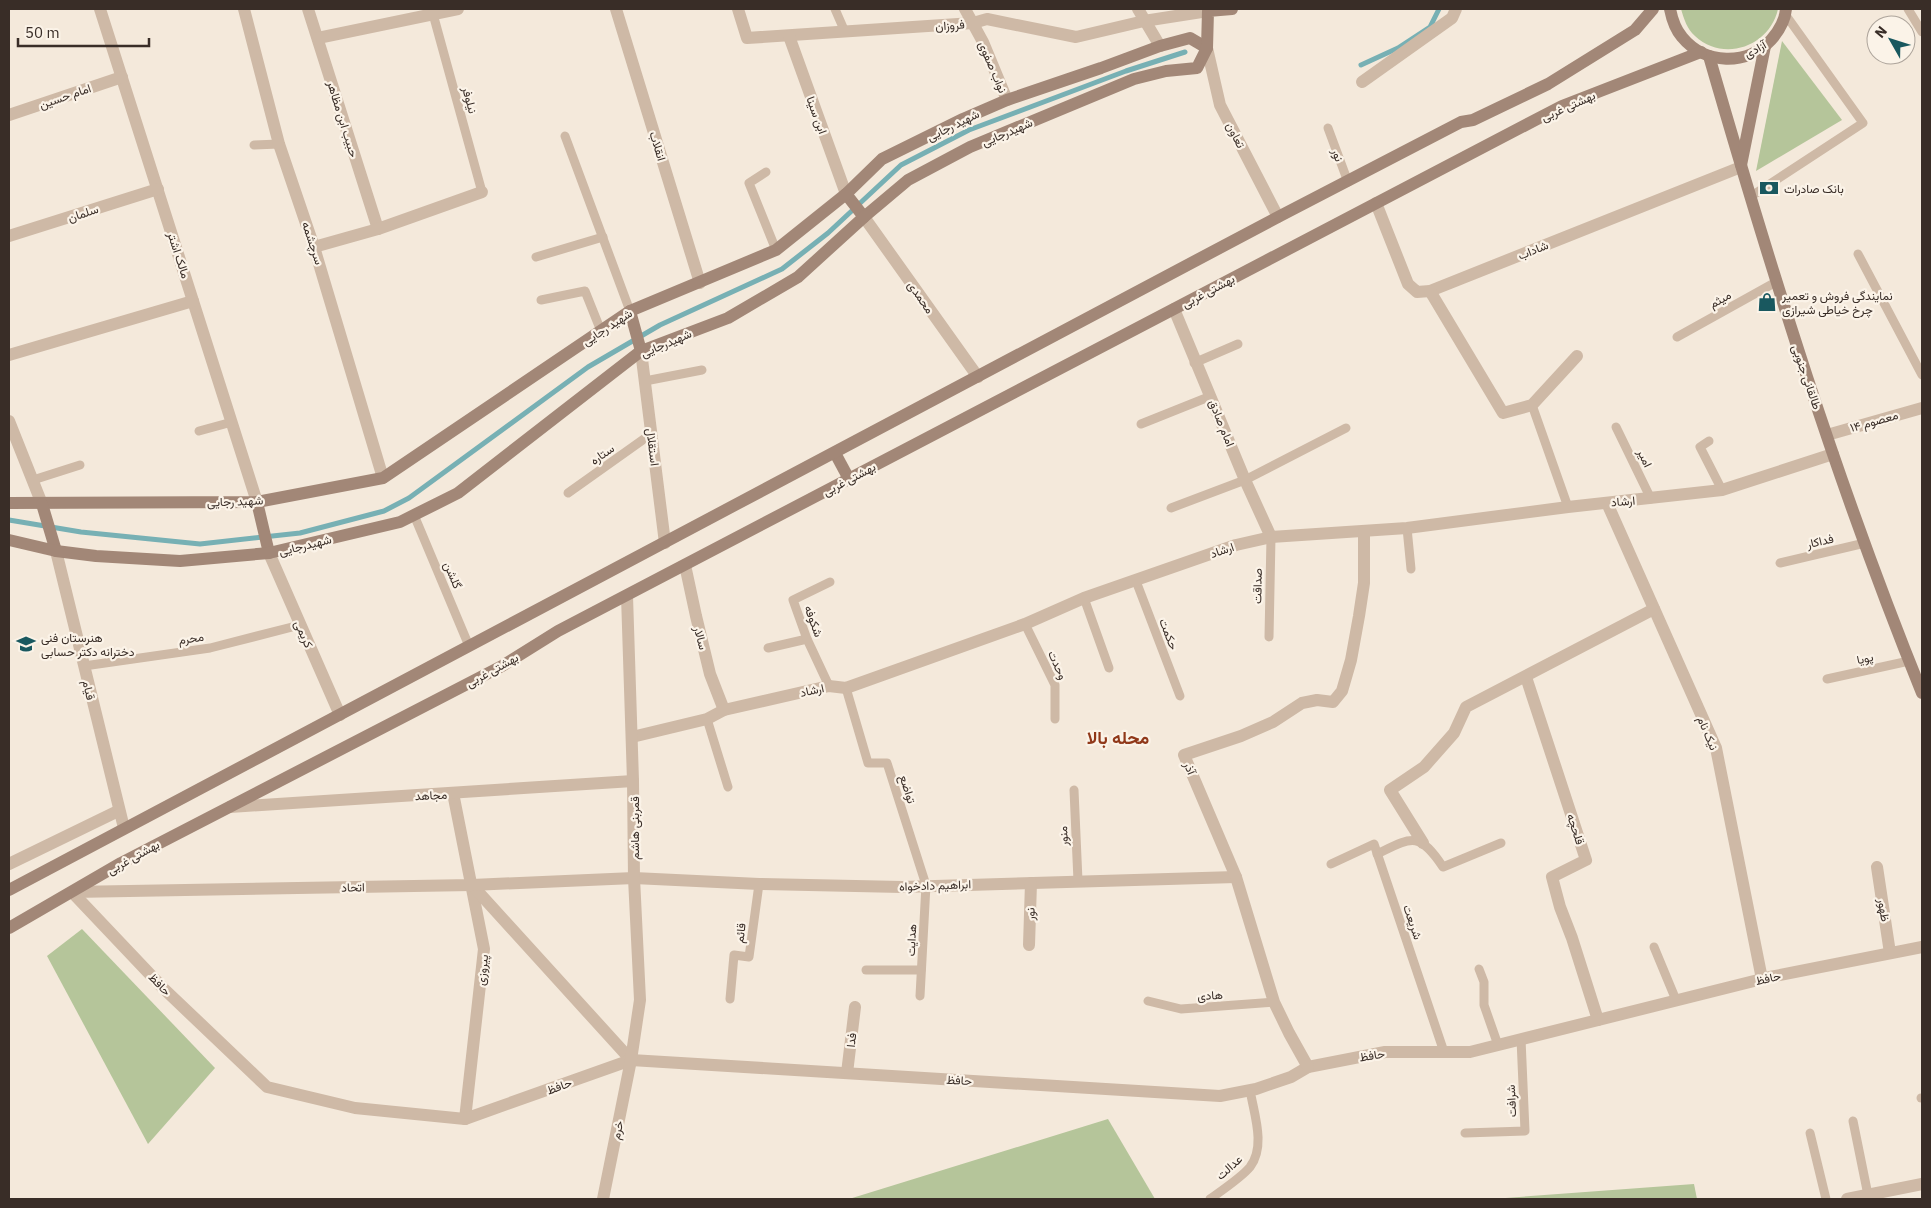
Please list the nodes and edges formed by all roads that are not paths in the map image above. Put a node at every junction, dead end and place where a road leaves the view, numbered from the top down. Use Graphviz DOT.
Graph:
graph roads {
  1 [pos="100,9"];
  2 [pos="244,9"];
  3 [pos="308,9"];
  4 [pos="458,9"];
  5 [pos="616,9"];
  6 [pos="738,9"];
  7 [pos="835,9"];
  8 [pos="965,9"];
  9 [pos="1138,9"];
  10 [pos="1232,9"];
  11 [pos="1456,9"];
  12 [pos="1653,9"];
  13 [pos="1670,9"];
  14 [pos="1908,9"];
  15 [pos="1787,10"];
  16 [pos="1208,11"];
  17 [pos="433,14"];
  18 [pos="1144,21"];
  19 [pos="973,23"];
  20 [pos="845,32"];
  21 [pos="1922,32"];
  22 [pos="789,36"];
  23 [pos="318,38"];
  24 [pos="1160,46"];
  25 [pos="1765,46"];
  26 [pos="1207,48"];
  27 [pos="1705,54"];
  28 [pos="122,77"];
  29 [pos="1362,82"];
  30 [pos="1007,100"];
  31 [pos="9,115"];
  32 [pos="1328,128"];
  33 [pos="565,136"];
  34 [pos="279,144"];
  35 [pos="254,145"];
  36 [pos="1741,167"];
  37 [pos="766,172"];
  38 [pos="1348,182"];
  39 [pos="158,189"];
  40 [pos="482,192"];
  41 [pos="846,194"];
  42 [pos="1750,197"];
  43 [pos="1376,203"];
  44 [pos="864,217"];
  45 [pos="1278,217"];
  46 [pos="378,229"];
  47 [pos="9,236"];
  48 [pos="603,237"];
  49 [pos="314,247"];
  50 [pos="776,250"];
  51 [pos="1858,254"];
  52 [pos="536,257"];
  53 [pos="1776,282"];
  54 [pos="700,283"];
  55 [pos="1430,291"];
  56 [pos="541,300"];
  57 [pos="193,301"];
  58 [pos="1174,309"];
  59 [pos="630,311"];
  60 [pos="601,331"];
  61 [pos="1677,337"];
  62 [pos="1238,344"];
  63 [pos="641,352"];
  64 [pos="9,355"];
  65 [pos="1577,356"];
  66 [pos="1194,363"];
  67 [pos="702,370"];
  68 [pos="1922,375"];
  69 [pos="978,377"];
  70 [pos="645,381"];
  71 [pos="1211,396"];
  72 [pos="1532,405"];
  73 [pos="1922,408"];
  74 [pos="9,421"];
  75 [pos="232,422"];
  76 [pos="1141,424"];
  77 [pos="1616,427"];
  78 [pos="1346,428"];
  79 [pos="200,432"];
  80 [pos="651,434"];
  81 [pos="1827,435"];
  82 [pos="1709,441"];
  83 [pos="835,453"];
  84 [pos="1833,454"];
  85 [pos="80,465"];
  86 [pos="383,478"];
  87 [pos="849,479"];
  88 [pos="33,480"];
  89 [pos="1244,480"];
  90 [pos="1722,490"];
  91 [pos="568,493"];
  92 [pos="1651,499"];
  93 [pos="258,502"];
  94 [pos="9,503"];
  95 [pos="1607,503"];
  96 [pos="42,504"];
  97 [pos="1568,506"];
  98 [pos="1171,508"];
  99 [pos="414,515"];
  100 [pos="1407,528"];
  101 [pos="1364,531"];
  102 [pos="1271,537"];
  103 [pos="9,540"];
  104 [pos="665,542"];
  105 [pos="1866,543"];
  106 [pos="56,551"];
  107 [pos="269,553"];
  108 [pos="1780,563"];
  109 [pos="685,565"];
  110 [pos="1411,569"];
  111 [pos="1136,581"];
  112 [pos="830,582"];
  113 [pos="627,596"];
  114 [pos="1084,598"];
  115 [pos="1654,608"];
  116 [pos="1025,624"];
  117 [pos="300,625"];
  118 [pos="1269,637"];
  119 [pos="807,639"];
  120 [pos="469,646"];
  121 [pos="768,648"];
  122 [pos="1909,661"];
  123 [pos="84,666"];
  124 [pos="1109,668"];
  125 [pos="1526,677"];
  126 [pos="1827,680"];
  127 [pos="829,686"];
  128 [pos="846,688"];
  129 [pos="1922,693"];
  130 [pos="1180,696"];
  131 [pos="724,710"];
  132 [pos="340,716"];
  133 [pos="707,719"];
  134 [pos="1056,719"];
  135 [pos="632,736"];
  136 [pos="633,781"];
  137 [pos="728,787"];
  138 [pos="1074,790"];
  139 [pos="453,794"];
  140 [pos="228,807"];
  141 [pos="118,811"];
  142 [pos="124,828"];
  143 [pos="1423,843"];
  144 [pos="1501,843"];
  145 [pos="1377,854"];
  146 [pos="9,864"];
  147 [pos="1331,864"];
  148 [pos="1877,867"];
  149 [pos="1236,877"];
  150 [pos="634,878"];
  151 [pos="1078,881"];
  152 [pos="1031,883"];
  153 [pos="759,884"];
  154 [pos="472,885"];
  155 [pos="926,885"];
  156 [pos="9,890"];
  157 [pos="72,892"];
  158 [pos="9,928"];
  159 [pos="1029,945"];
  160 [pos="1654,947"];
  161 [pos="1922,947"];
  162 [pos="1890,954"];
  163 [pos="1479,969"];
  164 [pos="866,970"];
  165 [pos="921,970"];
  166 [pos="1762,979"];
  167 [pos="920,996"];
  168 [pos="730,999"];
  169 [pos="1676,1000"];
  170 [pos="1148,1001"];
  171 [pos="1274,1002"];
  172 [pos="855,1007"];
  173 [pos="1598,1020"];
  174 [pos="1521,1039"];
  175 [pos="1498,1045"];
  176 [pos="1444,1052"];
  177 [pos="631,1060"];
  178 [pos="1308,1067"];
  179 [pos="848,1073"];
  180 [pos="1250,1090"];
  181 [pos="465,1119"];
  182 [pos="1853,1121"];
  183 [pos="1465,1133"];
  184 [pos="1810,1133"];
  185 [pos="1922,1184"];
  186 [pos="1869,1197"];
  187 [pos="603,1199"];
  188 [pos="1210,1199"];
  189 [pos="1826,1199"];
  190 [pos="1847,1199"];
  1 -- 28 [label="street, مالک اشتر"];
  2 -- 34 [label="street, سرچشمه"];
  3 -- 23 [label="street, حبیب ابن مظاهر"];
  4 -- 17 [label="street"];
  5 -- 54 [label="street, انقلاب"];
  6 -- 22 [label="street, فروزان"];
  7 -- 20 [label="lane"];
  8 -- 19 [label="street, نواب صفوی"];
  9 -- 18 [label="street"];
  10 -- 16 [label="street"];
  11 -- 29 [label="street"];
  12 -- 38 [label="street"];
  13 -- 27 [label="street"];
  14 -- 21 [label="lane"];
  15 -- 25 [label="street, آزادی"];
  15 -- 42 [label="lane"];
  16 -- 18 [label="street, فروزان"];
  16 -- 26 [label="street"];
  17 -- 23 [label="street"];
  17 -- 40 [label="lane, نیلوفر"];
  18 -- 19 [label="street, فروزان"];
  18 -- 24 [label="street"];
  19 -- 20 [label="street, فروزان"];
  19 -- 30 [label="street, نواب صفوی"];
  20 -- 22 [label="street, فروزان"];
  22 -- 41 [label="street, ابن سینا"];
  23 -- 46 [label="street, حبیب ابن مظاهر"];
  24 -- 26 [label="street, شهید رجایی"];
  24 -- 30 [label="street, شهید رجایی"];
  25 -- 27 [label="street, آزادی"];
  25 -- 36 [label="street"];
  26 -- 44 [label="street, شهیدرجایی"];
  26 -- 45 [label="street, تعاون"];
  27 -- 36 [label="street, طالقانی جنوبی"];
  27 -- 43 [label="street, بهشتی غربی"];
  28 -- 31 [label="street, امام حسین"];
  28 -- 39 [label="street, مالک اشتر"];
  30 -- 41 [label="street, شهید رجایی"];
  32 -- 38 [label="lane, نور"];
  33 -- 48 [label="lane"];
  34 -- 35 [label="lane"];
  34 -- 49 [label="street, سرچشمه"];
  36 -- 42 [label="street, طالقانی جنوبی"];
  36 -- 55 [label="street, شاداب"];
  37 -- 50 [label="lane"];
  38 -- 45 [label="street"];
  39 -- 47 [label="street, سلمان"];
  39 -- 57 [label="street, مالک اشتر"];
  40 -- 46 [label="street"];
  41 -- 44 [label="street"];
  41 -- 50 [label="street, شهید رجایی"];
  42 -- 53 [label="street, طالقانی جنوبی"];
  43 -- 55 [label="street"];
  43 -- 58 [label="street, بهشتی غربی"];
  44 -- 63 [label="street, شهیدرجایی"];
  44 -- 69 [label="street, محمدی"];
  45 -- 69 [label="street"];
  46 -- 49 [label="street"];
  48 -- 52 [label="lane"];
  48 -- 59 [label="lane"];
  49 -- 86 [label="street, سرچشمه"];
  50 -- 54 [label="street, شهید رجایی"];
  51 -- 68 [label="lane"];
  53 -- 61 [label="lane, میثم"];
  53 -- 81 [label="street, طالقانی جنوبی"];
  54 -- 59 [label="street, شهید رجایی"];
  55 -- 72 [label="street"];
  56 -- 60 [label="lane"];
  57 -- 64 [label="street"];
  57 -- 75 [label="street, مالک اشتر"];
  58 -- 66 [label="street, امام صادق"];
  58 -- 87 [label="street, بهشتی غربی"];
  59 -- 60 [label="street, شهید رجایی"];
  59 -- 63 [label="street"];
  60 -- 86 [label="street, شهید رجایی"];
  62 -- 66 [label="lane"];
  63 -- 70 [label="street, استقلال"];
  63 -- 99 [label="street, شهیدرجایی"];
  65 -- 72 [label="street"];
  66 -- 71 [label="street, امام صادق"];
  67 -- 70 [label="lane"];
  69 -- 83 [label="street"];
  70 -- 80 [label="street, استقلال"];
  71 -- 76 [label="lane"];
  71 -- 89 [label="street, امام صادق"];
  72 -- 97 [label="lane"];
  73 -- 81 [label="street, ۱۴ معصوم"];
  74 -- 88 [label="street"];
  75 -- 79 [label="lane"];
  75 -- 93 [label="street, مالک اشتر"];
  77 -- 92 [label="lane, امیر"];
  78 -- 89 [label="lane"];
  80 -- 91 [label="lane, ستاره"];
  80 -- 104 [label="street, استقلال"];
  81 -- 84 [label="street, طالقانی جنوبی"];
  82 -- 90 [label="lane"];
  83 -- 87 [label="street"];
  83 -- 104 [label="street"];
  84 -- 90 [label="street, ارشاد"];
  84 -- 105 [label="street, طالقانی جنوبی"];
  85 -- 88 [label="lane"];
  86 -- 93 [label="street, شهید رجایی"];
  87 -- 109 [label="street, بهشتی غربی"];
  88 -- 96 [label="street"];
  89 -- 98 [label="lane"];
  89 -- 102 [label="street, امام صادق"];
  90 -- 92 [label="street, ارشاد"];
  92 -- 95 [label="street, ارشاد"];
  93 -- 96 [label="street, شهید رجایی"];
  93 -- 107 [label="street"];
  94 -- 96 [label="street, شهید رجایی"];
  95 -- 97 [label="street, ارشاد"];
  95 -- 115 [label="street, نیک نام"];
  96 -- 106 [label="street"];
  97 -- 100 [label="street, ارشاد"];
  99 -- 107 [label="street, شهیدرجایی"];
  99 -- 120 [label="lane, گلشن"];
  100 -- 101 [label="street, ارشاد"];
  100 -- 110 [label="lane"];
  101 -- 102 [label="street, ارشاد"];
  101 -- 149 [label="street, آذر"];
  102 -- 111 [label="street, ارشاد"];
  102 -- 118 [label="lane, صداقت"];
  103 -- 106 [label="street, شهیدرجایی"];
  104 -- 120 [label="street"];
  105 -- 108 [label="lane, فداکار"];
  105 -- 122 [label="street, طالقانی جنوبی"];
  106 -- 107 [label="street, شهیدرجایی"];
  106 -- 123 [label="street, قیام"];
  107 -- 117 [label="street, کریمی"];
  109 -- 113 [label="street, بهشتی غربی"];
  109 -- 131 [label="street, سالار"];
  111 -- 114 [label="street, ارشاد"];
  111 -- 130 [label="lane, حکمت"];
  112 -- 119 [label="lane, شکوفه"];
  113 -- 135 [label="street, قمربنی هاشم"];
  113 -- 140 [label="street, بهشتی غربی"];
  114 -- 116 [label="street, ارشاد"];
  114 -- 124 [label="lane"];
  115 -- 125 [label="street"];
  115 -- 166 [label="street, نیک نام"];
  116 -- 128 [label="street, ارشاد"];
  116 -- 134 [label="lane, وحدت"];
  117 -- 123 [label="lane, محرم"];
  117 -- 132 [label="street, کریمی"];
  119 -- 121 [label="lane"];
  119 -- 127 [label="lane, شکوفه"];
  120 -- 132 [label="street"];
  122 -- 126 [label="lane, پویا"];
  122 -- 129 [label="street, طالقانی جنوبی"];
  123 -- 141 [label="street, قیام"];
  125 -- 143 [label="street"];
  125 -- 173 [label="street, قلحچه"];
  127 -- 128 [label="street, ارشاد"];
  127 -- 131 [label="street, ارشاد"];
  128 -- 155 [label="lane, تواضع"];
  131 -- 133 [label="street, ارشاد"];
  132 -- 142 [label="street"];
  133 -- 135 [label="street, ارشاد"];
  133 -- 137 [label="lane"];
  135 -- 136 [label="street, قمربنی هاشم"];
  136 -- 139 [label="street, مجاهد"];
  136 -- 150 [label="street, قمربنی هاشم"];
  138 -- 151 [label="lane, منور"];
  139 -- 140 [label="street, مجاهد"];
  139 -- 154 [label="street, پیروزی"];
  140 -- 157 [label="street, بهشتی غربی"];
  141 -- 142 [label="street, قیام"];
  141 -- 146 [label="street"];
  142 -- 156 [label="street"];
  143 -- 144 [label="lane"];
  143 -- 145 [label="lane"];
  145 -- 147 [label="lane"];
  145 -- 176 [label="lane, شریعت"];
  148 -- 162 [label="street, ظهور"];
  149 -- 151 [label="street, ابراهیم دادخواه"];
  149 -- 171 [label="street, آذر"];
  150 -- 153 [label="street, ابراهیم دادخواه"];
  150 -- 154 [label="street, اتحاد"];
  150 -- 177 [label="street, قمربنی هاشم"];
  151 -- 152 [label="street, ابراهیم دادخواه"];
  152 -- 155 [label="street, ابراهیم دادخواه"];
  152 -- 159 [label="street, نور"];
  153 -- 155 [label="street, ابراهیم دادخواه"];
  153 -- 168 [label="lane, قائم"];
  154 -- 157 [label="street, اتحاد"];
  154 -- 177 [label="street"];
  154 -- 181 [label="street, پیروزی"];
  155 -- 165 [label="lane, هدایت"];
  157 -- 158 [label="street, بهشتی غربی"];
  157 -- 181 [label="street, حافظ"];
  160 -- 169 [label="lane"];
  161 -- 162 [label="street, حافظ"];
  162 -- 166 [label="street, حافظ"];
  163 -- 175 [label="lane"];
  164 -- 165 [label="lane"];
  165 -- 167 [label="lane, هدایت"];
  166 -- 169 [label="street, حافظ"];
  169 -- 173 [label="street, حافظ"];
  170 -- 171 [label="lane, هادی"];
  171 -- 178 [label="street, آذر"];
  172 -- 179 [label="street, فدا"];
  173 -- 174 [label="street, حافظ"];
  174 -- 175 [label="street, حافظ"];
  174 -- 183 [label="lane, شرافت"];
  175 -- 176 [label="street, حافظ"];
  176 -- 178 [label="street, حافظ"];
  177 -- 179 [label="street, حافظ"];
  177 -- 181 [label="street, حافظ"];
  177 -- 187 [label="street, خرم"];
  178 -- 180 [label="street, حافظ"];
  179 -- 180 [label="street, حافظ"];
  180 -- 188 [label="lane, عدالت"];
  182 -- 186 [label="lane"];
  184 -- 189 [label="lane"];
  185 -- 186 [label="street"];
  186 -- 190 [label="street"];
}
